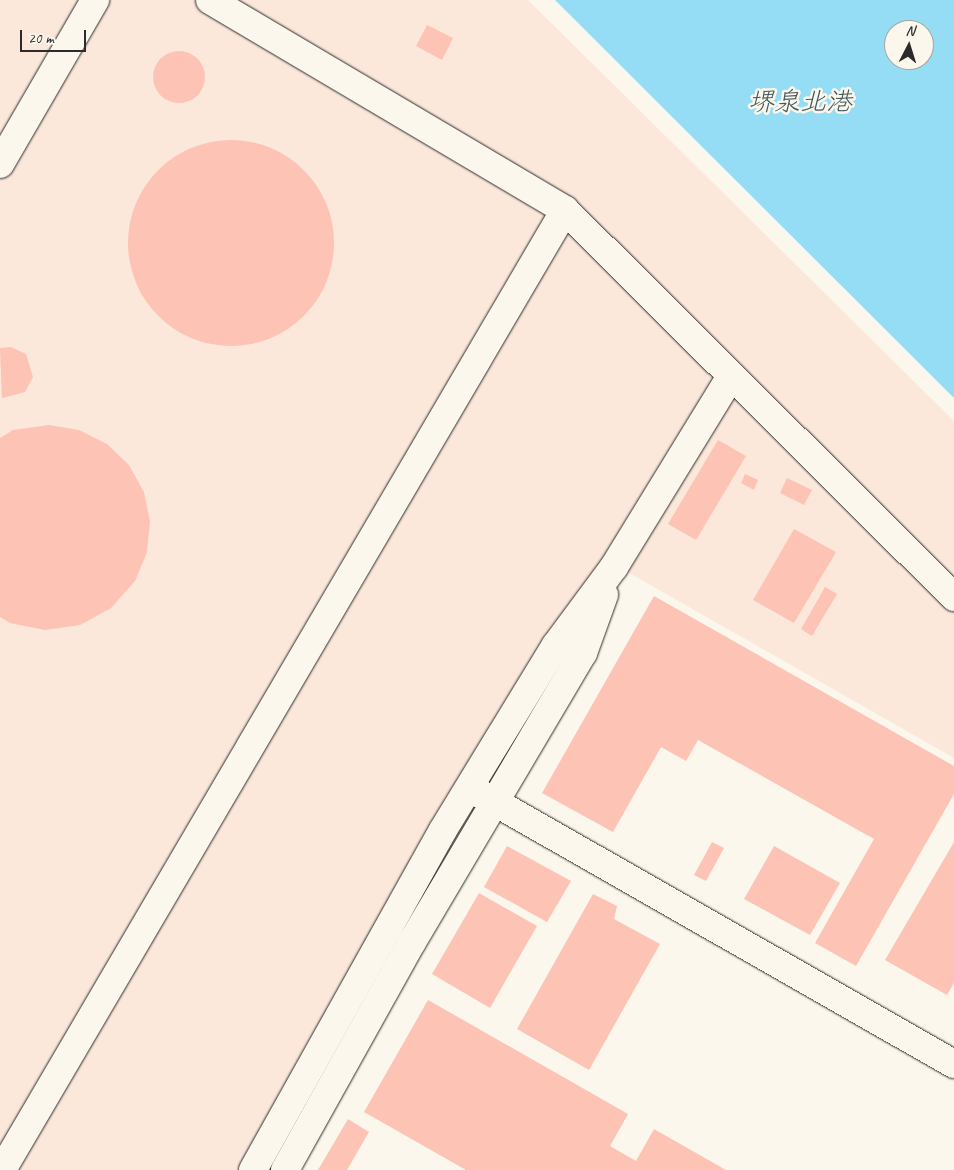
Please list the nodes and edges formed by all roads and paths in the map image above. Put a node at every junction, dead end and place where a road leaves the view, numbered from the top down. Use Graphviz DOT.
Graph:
graph roads {
  1 [pos="96,0"];
  2 [pos="210,0"];
  3 [pos="0,164"];
  4 [pos="565,210"];
  5 [pos="731,376"];
  6 [pos="614,567"];
  7 [pos="954,597"];
  8 [pos="469,787"];
  9 [pos="494,801"];
  10 [pos="954,1064"];
  11 [pos="9,1139"];
  12 [pos="2,1170"];
  13 [pos="253,1170"];
  14 [pos="285,1170"];
  1 -- 3 [label="street"];
  2 -- 4 [label="street"];
  4 -- 5 [label="street"];
  4 -- 11 [label="street"];
  5 -- 6 [label="street"];
  5 -- 7 [label="street"];
  6 -- 8 [label="street"];
  6 -- 9 [label="street"];
  8 -- 9 [label="street"];
  8 -- 13 [label="street"];
  9 -- 10 [label="street"];
  9 -- 14 [label="street"];
  11 -- 12 [label="street"];
}
